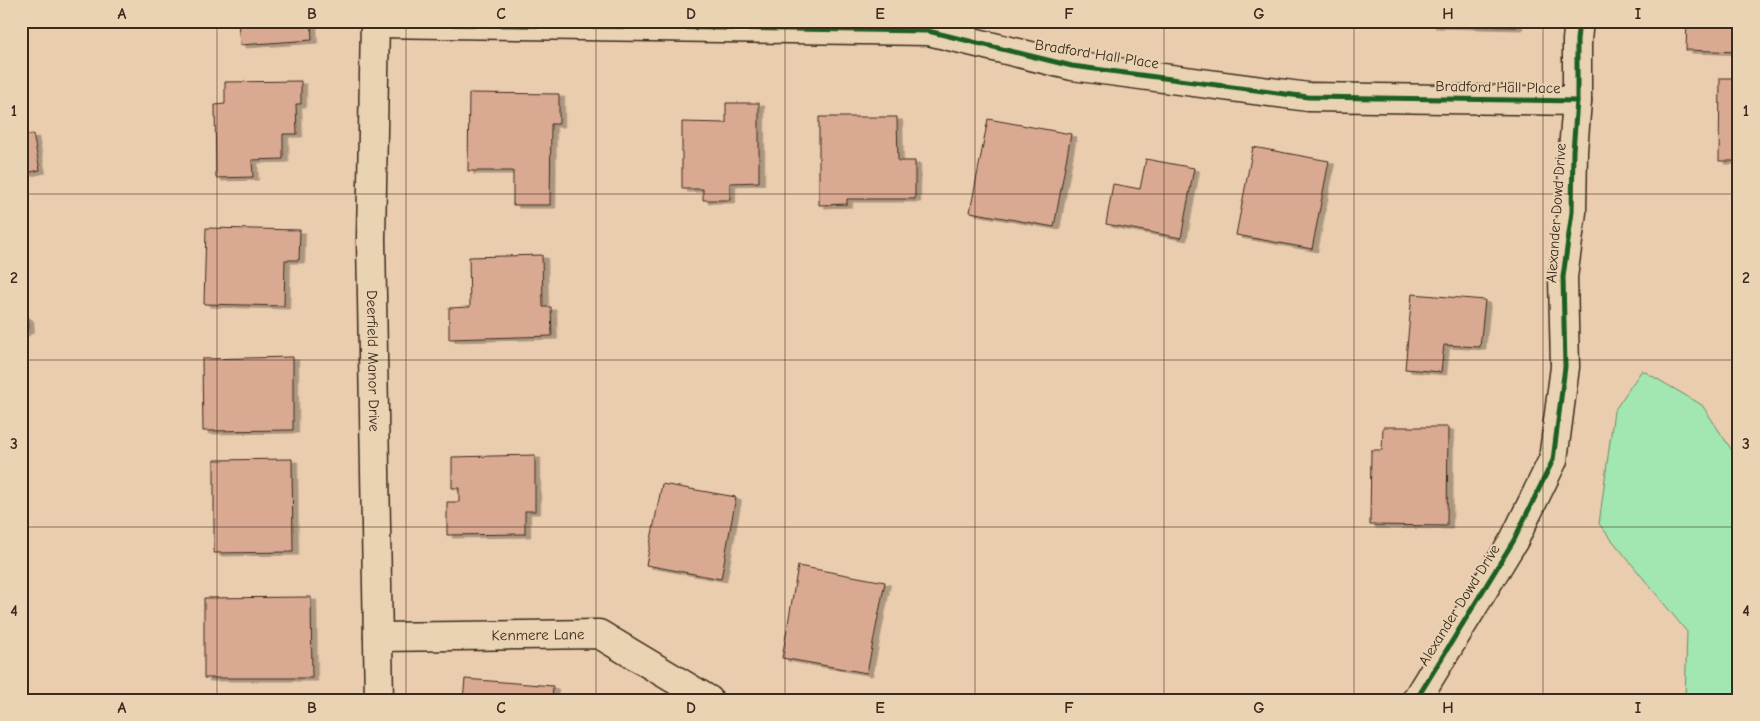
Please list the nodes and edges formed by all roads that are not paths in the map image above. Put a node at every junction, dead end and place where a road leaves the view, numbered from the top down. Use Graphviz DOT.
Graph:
graph roads {
  1 [pos="1579,21"];
  2 [pos="375,22"];
  3 [pos="1577,101"];
  4 [pos="378,637"];
  5 [pos="379,700"];
  6 [pos="709,700"];
  7 [pos="1416,700"];
  1 -- 3 [label="street, Alexander Dowd Drive"];
  2 -- 3 [label="street, Bradford Hall Place"];
  2 -- 4 [label="street, Deerfield Manor Drive"];
  3 -- 7 [label="street, Alexander Dowd Drive"];
  4 -- 5 [label="street, Deerfield Manor Drive"];
  4 -- 6 [label="street, Kenmere Lane"];
}
